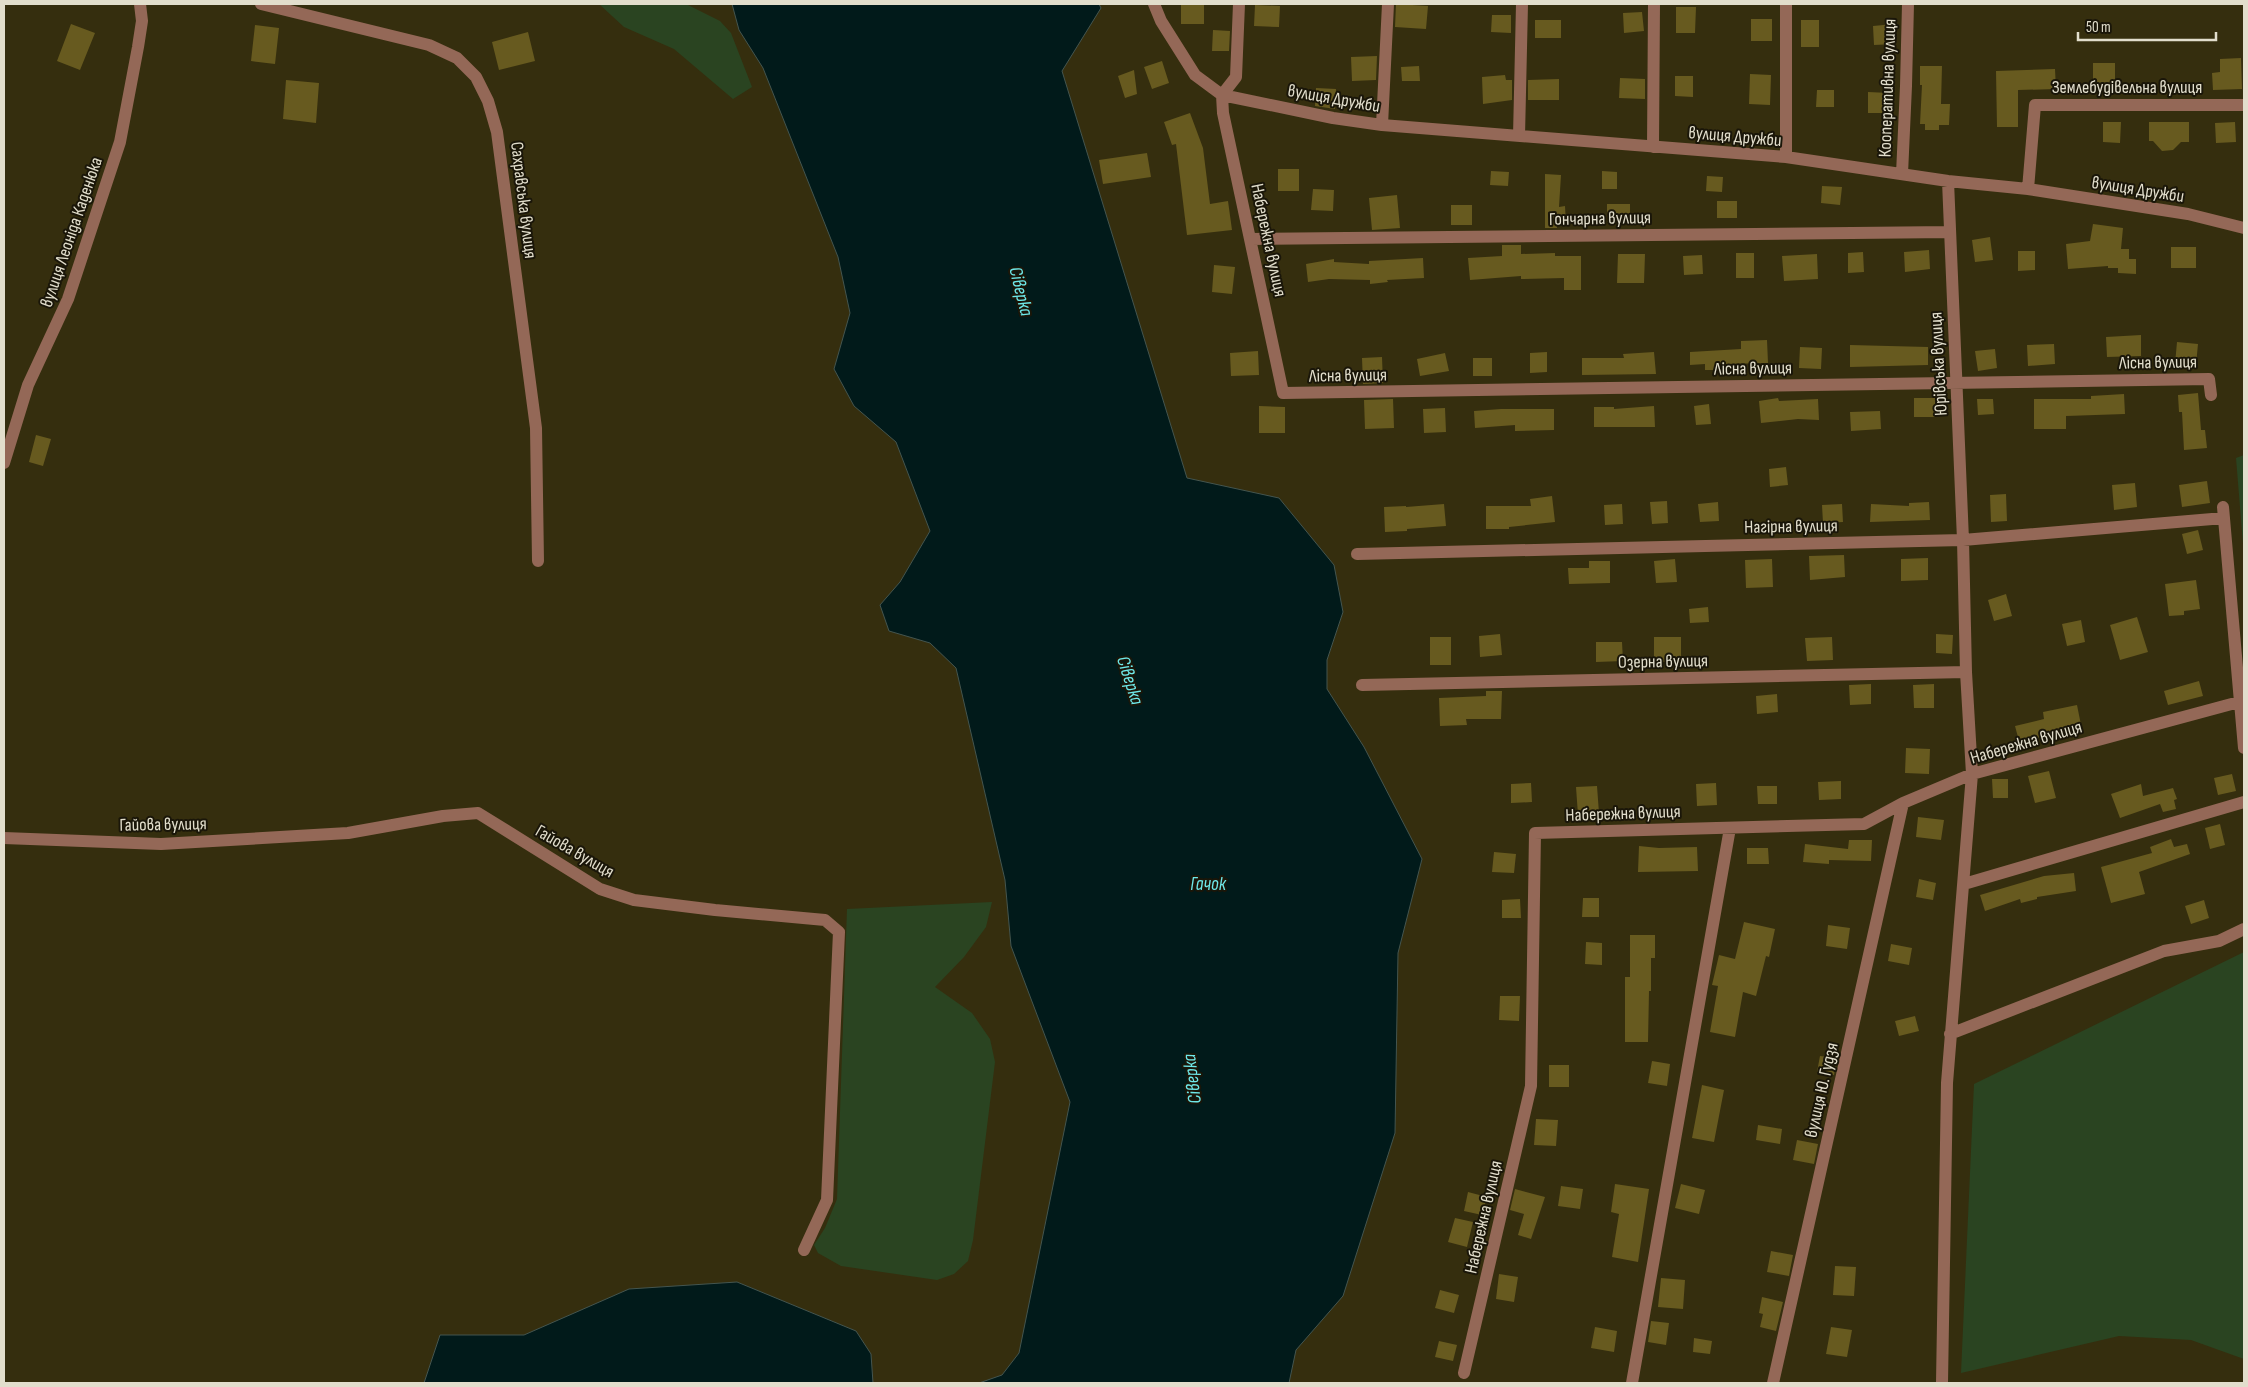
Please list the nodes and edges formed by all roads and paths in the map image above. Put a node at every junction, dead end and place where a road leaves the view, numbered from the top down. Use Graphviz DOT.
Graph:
graph roads {
  1 [pos="140,4"];
  2 [pos="261,4"];
  3 [pos="1154,4"];
  4 [pos="1239,4"];
  5 [pos="1388,4"];
  6 [pos="1522,4"];
  7 [pos="1654,4"];
  8 [pos="1786,4"];
  9 [pos="1908,4"];
  10 [pos="1222,95"];
  11 [pos="2244,105"];
  12 [pos="1382,125"];
  13 [pos="1519,136"];
  14 [pos="1653,147"];
  15 [pos="1786,157"];
  16 [pos="1902,174"];
  17 [pos="1948,181"];
  18 [pos="2028,189"];
  19 [pos="2244,228"];
  20 [pos="1950,232"];
  21 [pos="1251,239"];
  22 [pos="1957,382"];
  23 [pos="1283,393"];
  24 [pos="2211,395"];
  25 [pos="4,463"];
  26 [pos="1963,543"];
  27 [pos="1357,554"];
  28 [pos="538,561"];
  29 [pos="1966,672"];
  30 [pos="1362,685"];
  31 [pos="2239,702"];
  32 [pos="2244,748"];
  33 [pos="1972,774"];
  34 [pos="2244,802"];
  35 [pos="1903,803"];
  36 [pos="1730,828"];
  37 [pos="4,838"];
  38 [pos="1964,884"];
  39 [pos="2244,929"];
  40 [pos="1950,1034"];
  41 [pos="804,1250"];
  42 [pos="1464,1373"];
  43 [pos="1632,1383"];
  44 [pos="1773,1383"];
  45 [pos="1942,1383"];
  1 -- 25 [label="street, вулиця Леоніда Каденюка"];
  2 -- 28 [label="street, Сахравська вулиця"];
  3 -- 10 [label="street"];
  4 -- 10 [label="street"];
  5 -- 12 [label="street"];
  6 -- 13 [label="street"];
  7 -- 14 [label="street"];
  8 -- 15 [label="street"];
  9 -- 16 [label="street, Кооперативна вулиця"];
  10 -- 12 [label="street, вулиця Дружби"];
  10 -- 21 [label="street, Набережна вулиця"];
  11 -- 18 [label="street, Землебудівельна вулиця"];
  12 -- 13 [label="street, вулиця Дружби"];
  13 -- 14 [label="street, вулиця Дружби"];
  14 -- 15 [label="street, вулиця Дружби"];
  15 -- 16 [label="street, вулиця Дружби"];
  16 -- 17 [label="street, вулиця Дружби"];
  17 -- 18 [label="street, вулиця Дружби"];
  17 -- 20 [label="street, Юрівська вулиця"];
  18 -- 19 [label="street, вулиця Дружби"];
  20 -- 21 [label="street, Гончарна вулиця"];
  20 -- 22 [label="street, Юрівська вулиця"];
  21 -- 23 [label="street, Набережна вулиця"];
  22 -- 23 [label="street, Лісна вулиця"];
  22 -- 24 [label="street, Лісна вулиця"];
  22 -- 26 [label="street, Юрівська вулиця"];
  26 -- 27 [label="street, Нагірна вулиця"];
  26 -- 29 [label="street, Юрівська вулиця"];
  26 -- 31 [label="street, Нагірна вулиця"];
  29 -- 30 [label="street, Озерна вулиця"];
  29 -- 33 [label="street, Юрівська вулиця"];
  31 -- 32 [label="street"];
  31 -- 33 [label="street, Набережна вулиця"];
  33 -- 35 [label="street, Набережна вулиця"];
  33 -- 38 [label="street, Юрівська вулиця"];
  34 -- 38 [label="street"];
  35 -- 36 [label="street, Набережна вулиця"];
  35 -- 44 [label="street, вулиця Ю. Гудзя"];
  36 -- 42 [label="street, Набережна вулиця"];
  36 -- 43 [label="street"];
  37 -- 41 [label="street, Гайова вулиця"];
  38 -- 40 [label="street, Юрівська вулиця"];
  39 -- 40 [label="street"];
  40 -- 45 [label="street, Юрівська вулиця"];
}
